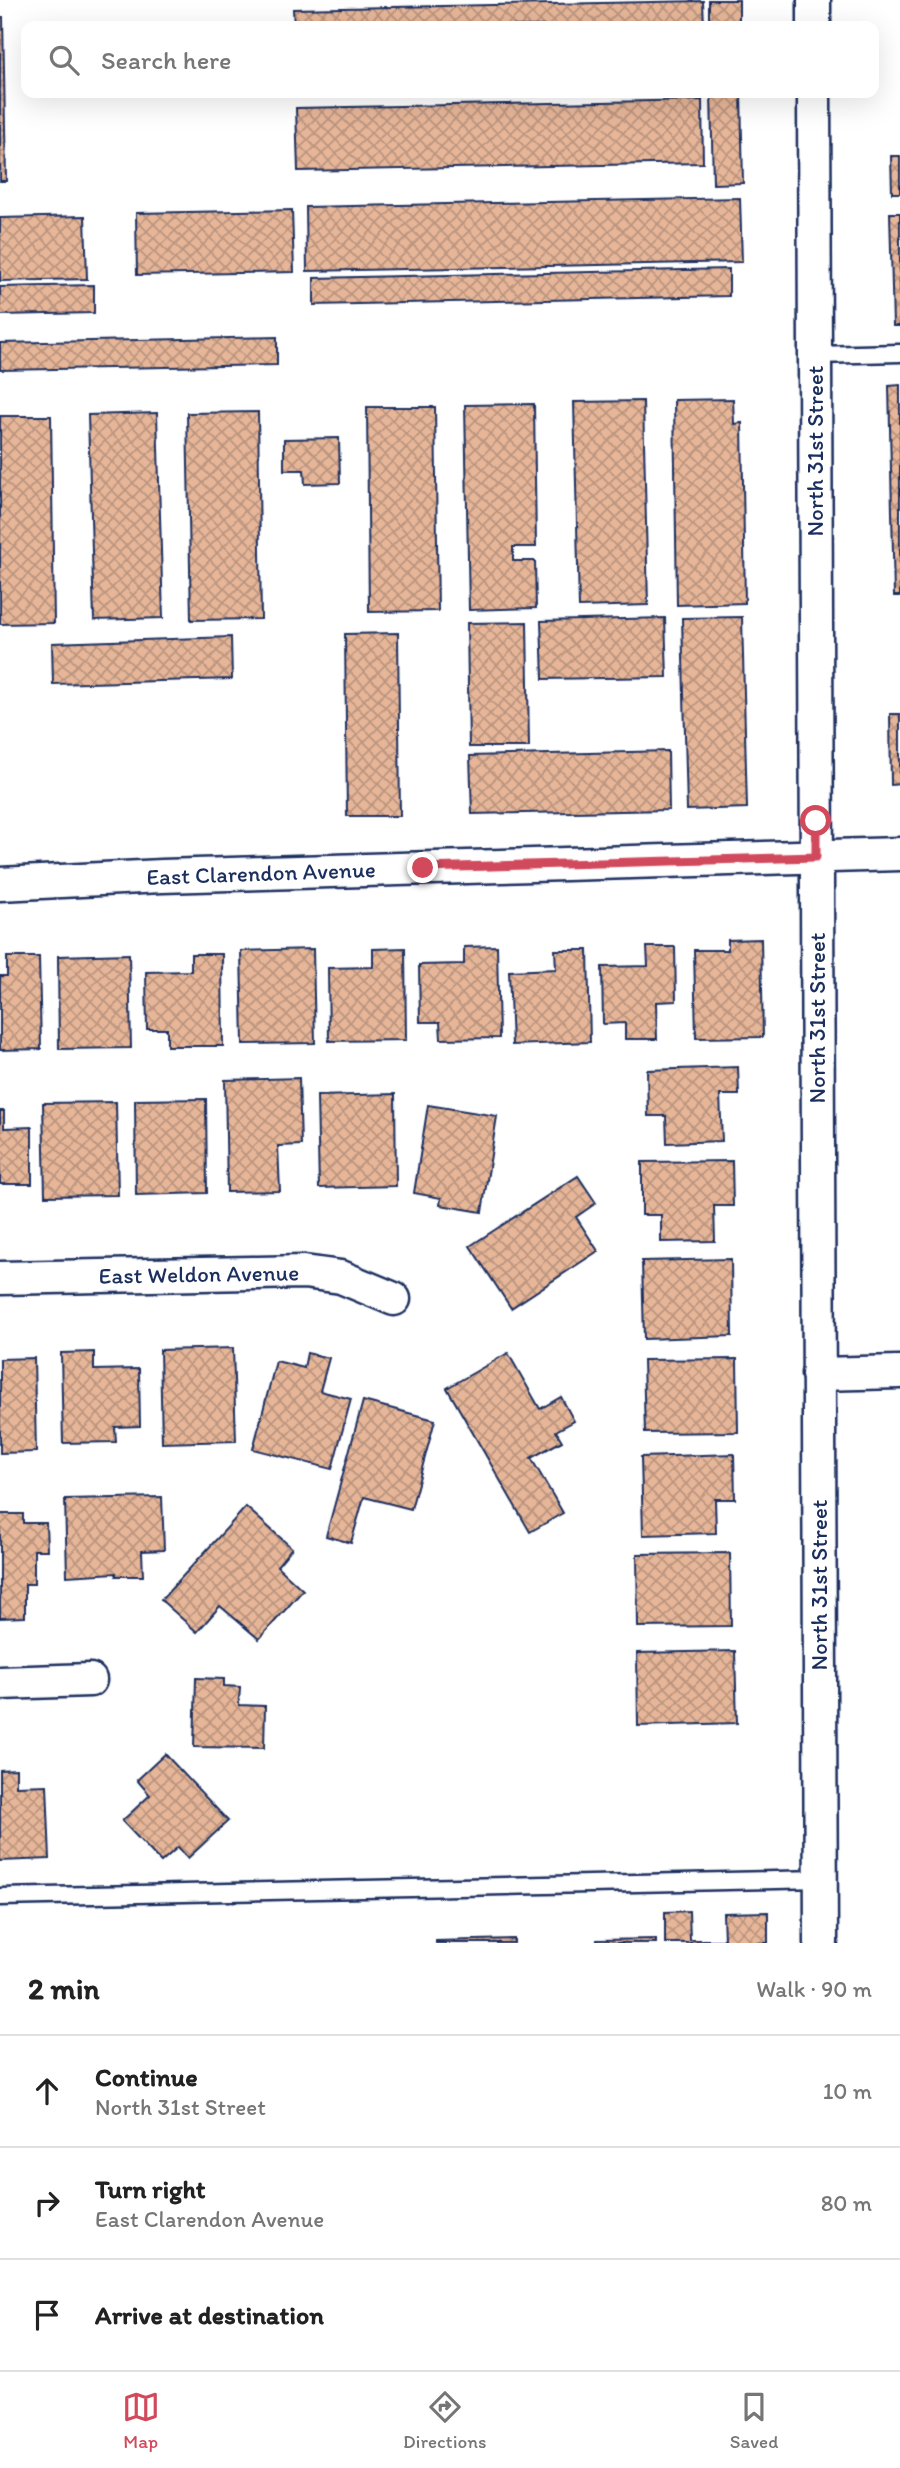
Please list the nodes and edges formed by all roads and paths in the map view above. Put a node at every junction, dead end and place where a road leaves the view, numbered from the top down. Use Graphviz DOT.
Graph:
graph roads {
  1 [pos="814,0"];
  2 [pos="814,21"];
  3 [pos="814,98"];
  4 [pos="900,353"];
  5 [pos="815,355"];
  6 [pos="900,854"];
  7 [pos="816,857"];
  8 [pos="0,884"];
  9 [pos="0,1278"];
  10 [pos="394,1299"];
  11 [pos="900,1372"];
  12 [pos="818,1374"];
  13 [pos="90,1681"];
  14 [pos="0,1683"];
  15 [pos="821,1879"];
  16 [pos="0,1897"];
  17 [pos="821,1943"];
  1 -- 2 [label="street"];
  3 -- 5 [label="street, North 31st Street"];
  4 -- 5 [label="lane"];
  5 -- 7 [label="street, North 31st Street"];
  6 -- 7 [label="street, East Clarendon Avenue"];
  7 -- 8 [label="street, East Clarendon Avenue"];
  7 -- 12 [label="street, North 31st Street"];
  9 -- 10 [label="street, East Weldon Avenue"];
  11 -- 12 [label="street"];
  12 -- 15 [label="street, North 31st Street"];
  13 -- 14 [label="street"];
  15 -- 16 [label="lane"];
  15 -- 17 [label="street, North 31st Street"];
}
